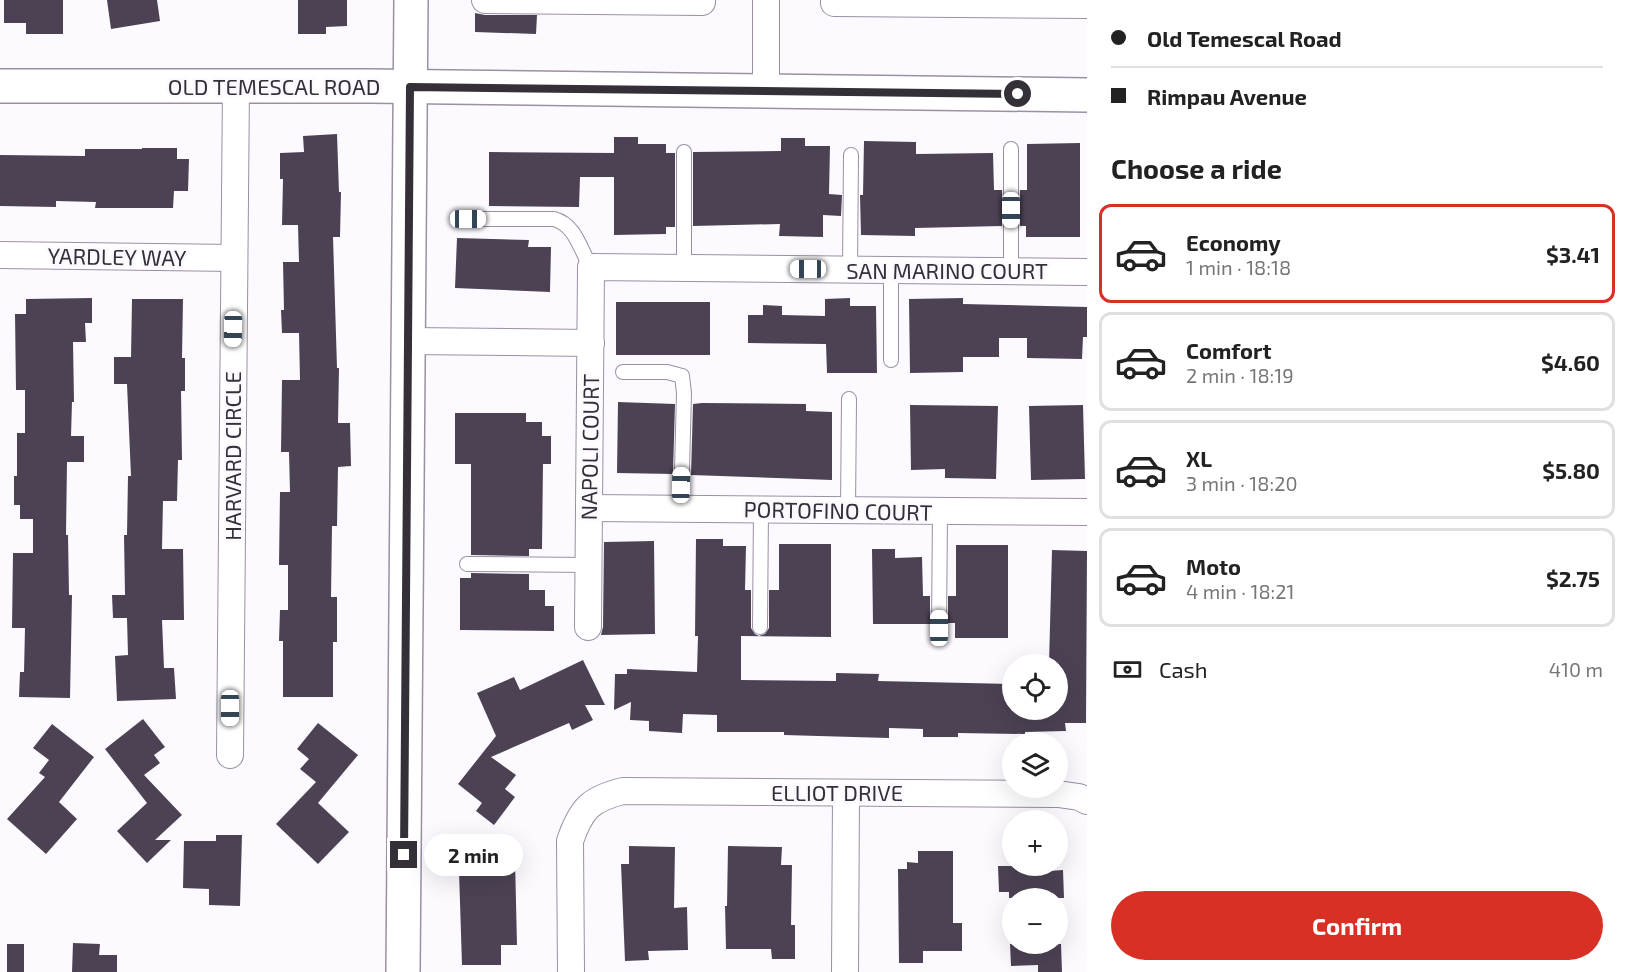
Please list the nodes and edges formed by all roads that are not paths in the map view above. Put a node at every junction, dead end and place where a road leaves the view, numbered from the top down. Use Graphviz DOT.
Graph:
graph roads {
  1 [pos="411,0"];
  2 [pos="702,0"];
  3 [pos="766,0"];
  4 [pos="834,0"];
  5 [pos="485,1"];
  6 [pos="1087,5"];
  7 [pos="0,86"];
  8 [pos="236,86"];
  9 [pos="410,87"];
  10 [pos="766,90"];
  11 [pos="1087,95"];
  12 [pos="1011,149"];
  13 [pos="684,152"];
  14 [pos="851,155"];
  15 [pos="468,219"];
  16 [pos="0,255"];
  17 [pos="234,258"];
  18 [pos="591,267"];
  19 [pos="684,268"];
  20 [pos="850,270"];
  21 [pos="891,270"];
  22 [pos="1011,271"];
  23 [pos="1087,272"];
  24 [pos="409,342"];
  25 [pos="591,343"];
  26 [pos="891,360"];
  27 [pos="623,372"];
  28 [pos="849,399"];
  29 [pos="589,507"];
  30 [pos="681,508"];
  31 [pos="761,509"];
  32 [pos="848,510"];
  33 [pos="940,511"];
  34 [pos="1087,512"];
  35 [pos="467,564"];
  36 [pos="588,565"];
  37 [pos="588,627"];
  38 [pos="760,627"];
  39 [pos="939,628"];
  40 [pos="230,755"];
  41 [pos="846,793"];
  42 [pos="1087,801"];
  43 [pos="403,972"];
  44 [pos="571,972"];
  45 [pos="845,972"];
  1 -- 9 [label="street"];
  2 -- 5 [label="street"];
  3 -- 10 [label="street"];
  4 -- 6 [label="street"];
  7 -- 8 [label="street, OLD TEMESCAL ROAD"];
  8 -- 9 [label="street, OLD TEMESCAL ROAD"];
  8 -- 17 [label="street, HARVARD CIRCLE"];
  9 -- 10 [label="street, OLD TEMESCAL ROAD"];
  9 -- 24 [label="street"];
  10 -- 11 [label="street, OLD TEMESCAL ROAD"];
  12 -- 22 [label="lane"];
  13 -- 19 [label="lane"];
  14 -- 20 [label="lane"];
  15 -- 18 [label="lane"];
  16 -- 17 [label="street, YARDLEY WAY"];
  17 -- 40 [label="street, HARVARD CIRCLE"];
  18 -- 19 [label="street, SAN MARINO COURT"];
  18 -- 25 [label="street, NAPOLI COURT"];
  19 -- 20 [label="street, SAN MARINO COURT"];
  20 -- 21 [label="street, SAN MARINO COURT"];
  21 -- 22 [label="street, SAN MARINO COURT"];
  21 -- 26 [label="lane"];
  22 -- 23 [label="street, SAN MARINO COURT"];
  24 -- 25 [label="street"];
  24 -- 43 [label="street"];
  25 -- 29 [label="street, NAPOLI COURT"];
  27 -- 30 [label="lane"];
  28 -- 32 [label="lane"];
  29 -- 30 [label="street, PORTOFINO COURT"];
  29 -- 36 [label="street, NAPOLI COURT"];
  30 -- 31 [label="street, PORTOFINO COURT"];
  31 -- 32 [label="street, PORTOFINO COURT"];
  31 -- 38 [label="lane"];
  32 -- 33 [label="street, PORTOFINO COURT"];
  33 -- 34 [label="street, PORTOFINO COURT"];
  33 -- 39 [label="lane"];
  35 -- 36 [label="lane"];
  36 -- 37 [label="street, NAPOLI COURT"];
  41 -- 42 [label="street, ELLIOT DRIVE"];
  41 -- 44 [label="street, ELLIOT DRIVE"];
  41 -- 45 [label="street"];
}
